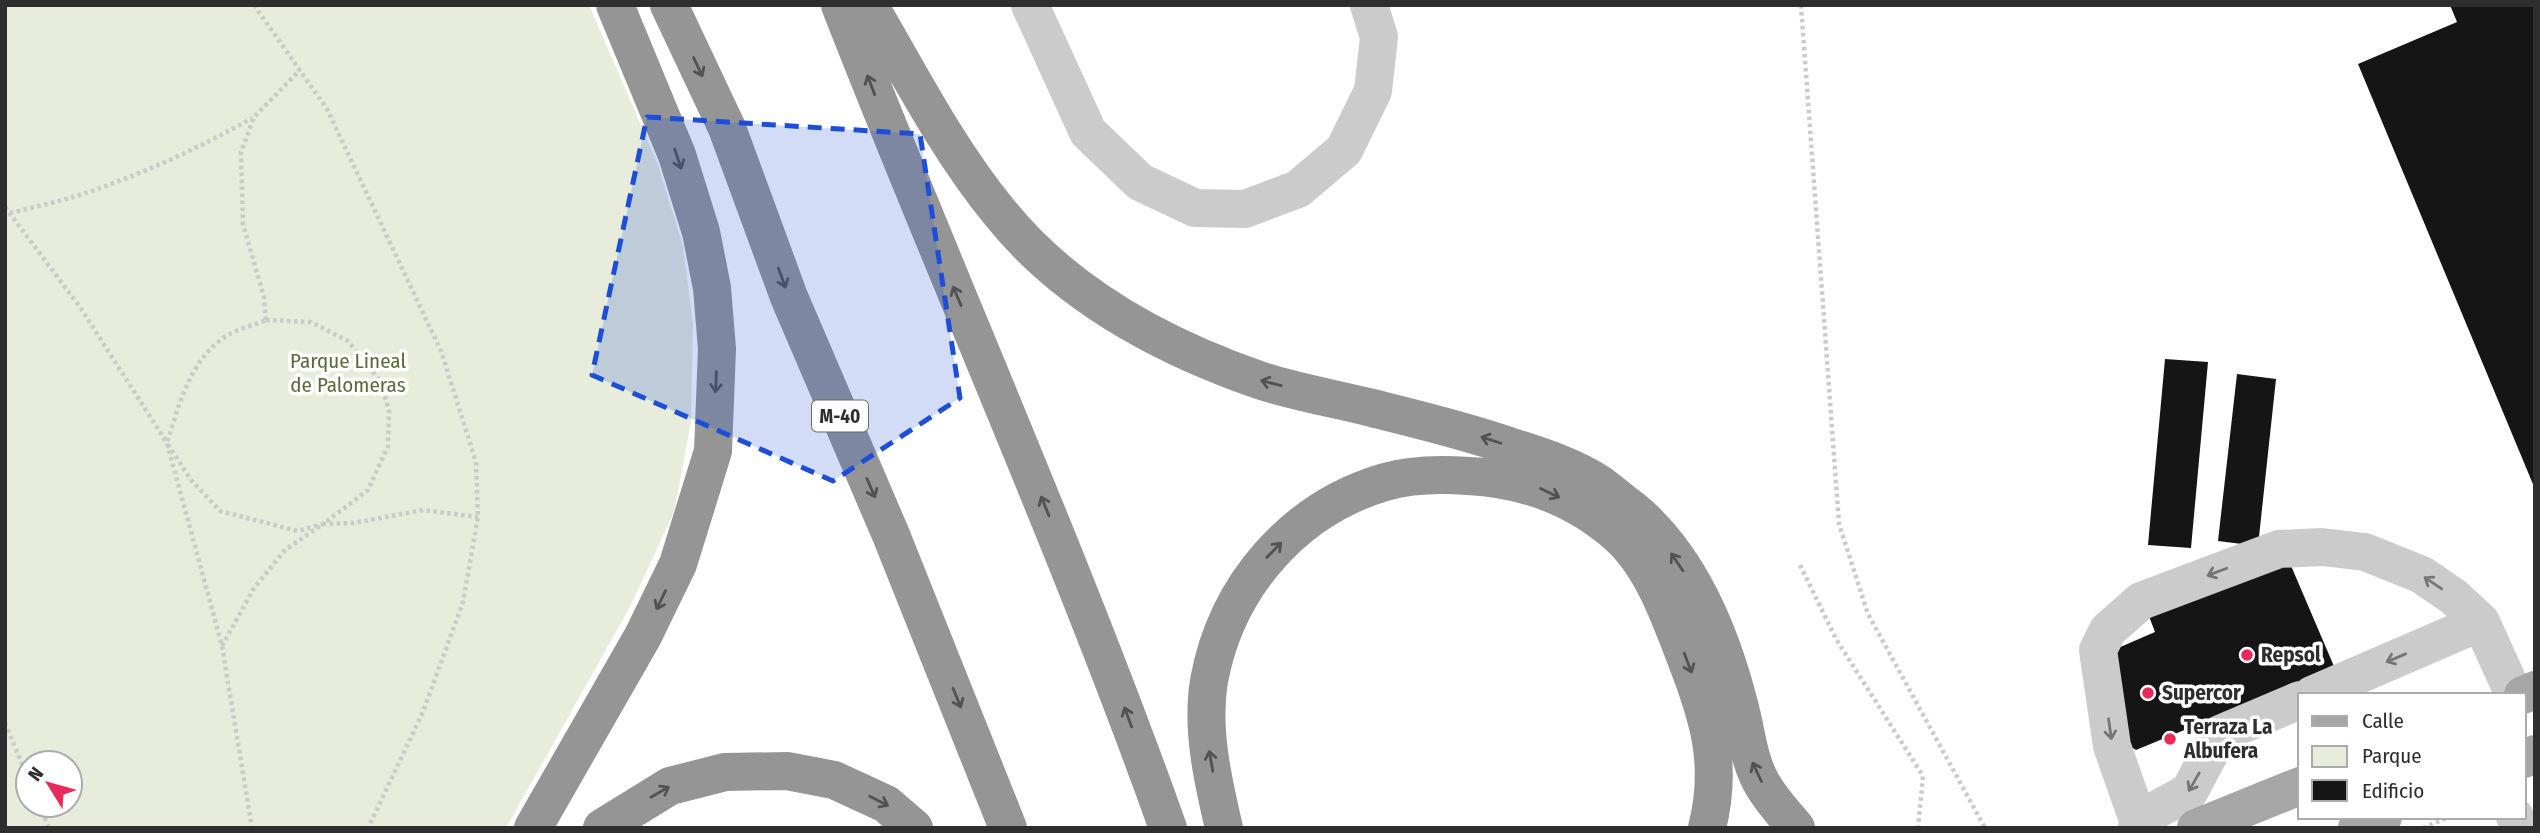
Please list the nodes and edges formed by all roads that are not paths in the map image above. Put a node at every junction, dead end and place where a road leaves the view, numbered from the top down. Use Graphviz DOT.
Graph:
graph roads {
  1 [pos="615,5"];
  2 [pos="669,5"];
  3 [pos="840,5"];
  4 [pos="869,5"];
  5 [pos="1030,5"];
  6 [pos="1369,5"];
  7 [pos="2481,622"];
  8 [pos="2317,693"];
  9 [pos="2513,693"];
  10 [pos="2298,701"];
  11 [pos="2298,787"];
  12 [pos="2378,819"];
  13 [pos="2137,824"];
  14 [pos="533,828"];
  15 [pos="602,828"];
  16 [pos="914,828"];
  17 [pos="1008,828"];
  18 [pos="1168,828"];
  19 [pos="1224,828"];
  20 [pos="1707,828"];
  21 [pos="1796,828"];
  22 [pos="2196,828"];
  23 [pos="2357,828"];
  1 -- 14 [label="highway, one-way"];
  2 -- 17 [label="highway, M-40, one-way"];
  18 -- 3 [label="highway, one-way"];
  21 -- 4 [label="highway, one-way"];
  5 -- 6 [label="street"];
  7 -- 8 [label="street, one-way"];
  7 -- 9 [label="street"];
  7 -- 13 [label="street, one-way"];
  10 -- 13 [label="street, one-way"];
  11 -- 22 [label="main road"];
  12 -- 23 [label="main road"];
  15 -- 16 [label="highway, one-way"];
  19 -- 20 [label="highway, one-way"];
}
